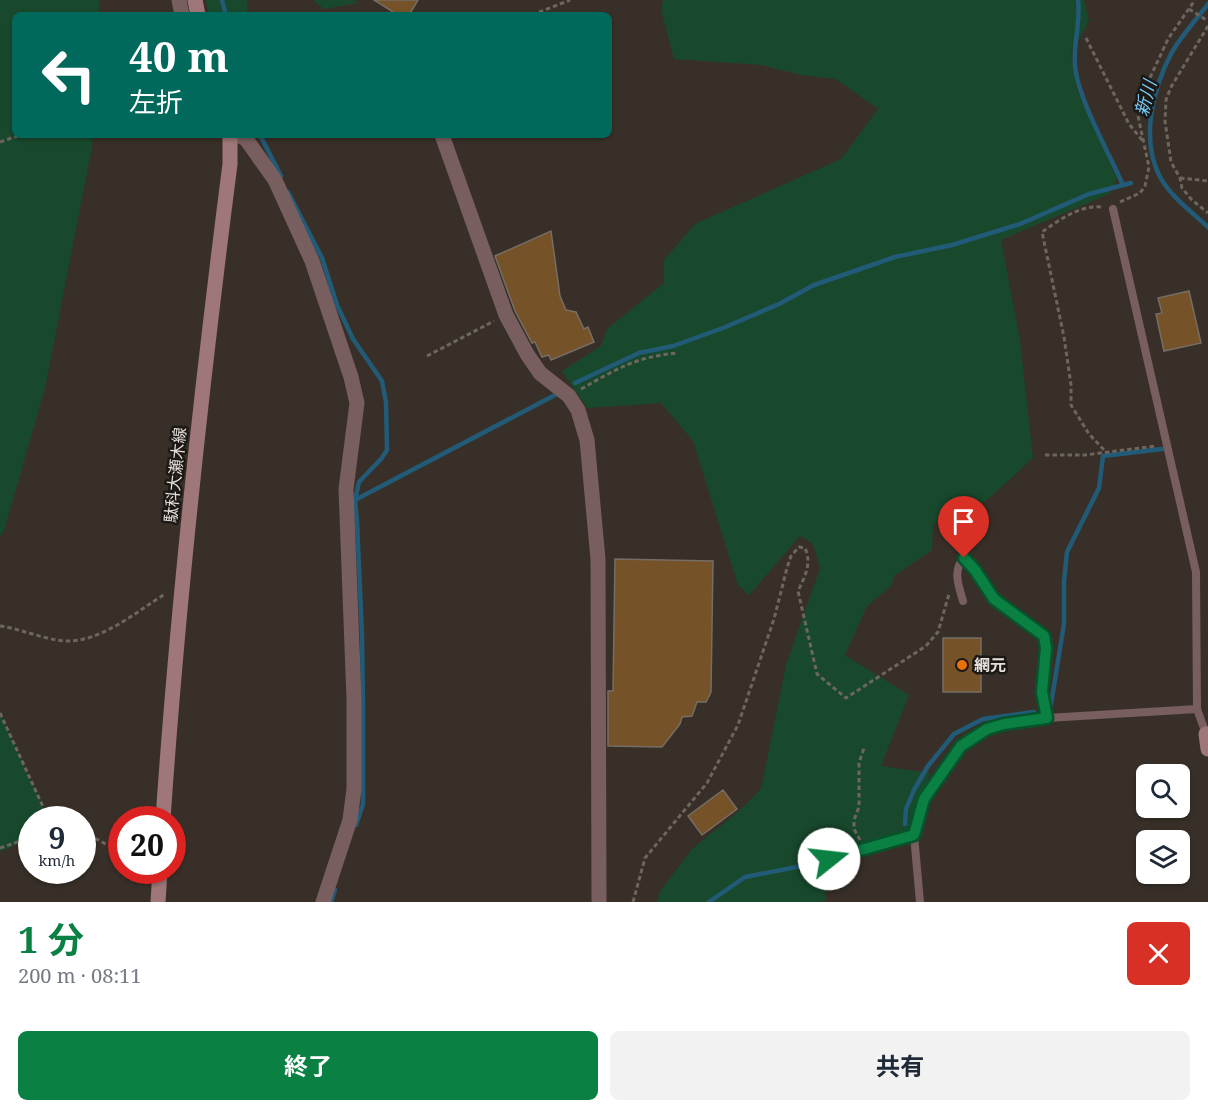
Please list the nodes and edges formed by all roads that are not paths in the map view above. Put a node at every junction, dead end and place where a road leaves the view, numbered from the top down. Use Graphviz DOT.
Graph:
graph roads {
  1 [pos="240,138"];
  2 [pos="243,138"];
  3 [pos="443,138"];
  4 [pos="1113,208"];
  5 [pos="963,601"];
  6 [pos="1197,709"];
  7 [pos="1047,718"];
  8 [pos="1207,739"];
  9 [pos="164,806"];
  10 [pos="914,835"];
  11 [pos="829,859"];
  12 [pos="159,884"];
  13 [pos="158,902"];
  14 [pos="323,902"];
  15 [pos="599,902"];
  16 [pos="920,902"];
  1 -- 9 [label="main road, 駄科大瀬木線"];
  2 -- 14 [label="street"];
  3 -- 15 [label="street"];
  4 -- 6 [label="lane"];
  5 -- 7 [label="lane"];
  6 -- 7 [label="lane"];
  6 -- 8 [label="lane"];
  7 -- 10 [label="lane"];
  10 -- 11 [label="lane"];
  10 -- 16 [label="lane"];
  12 -- 13 [label="main road"];
}
